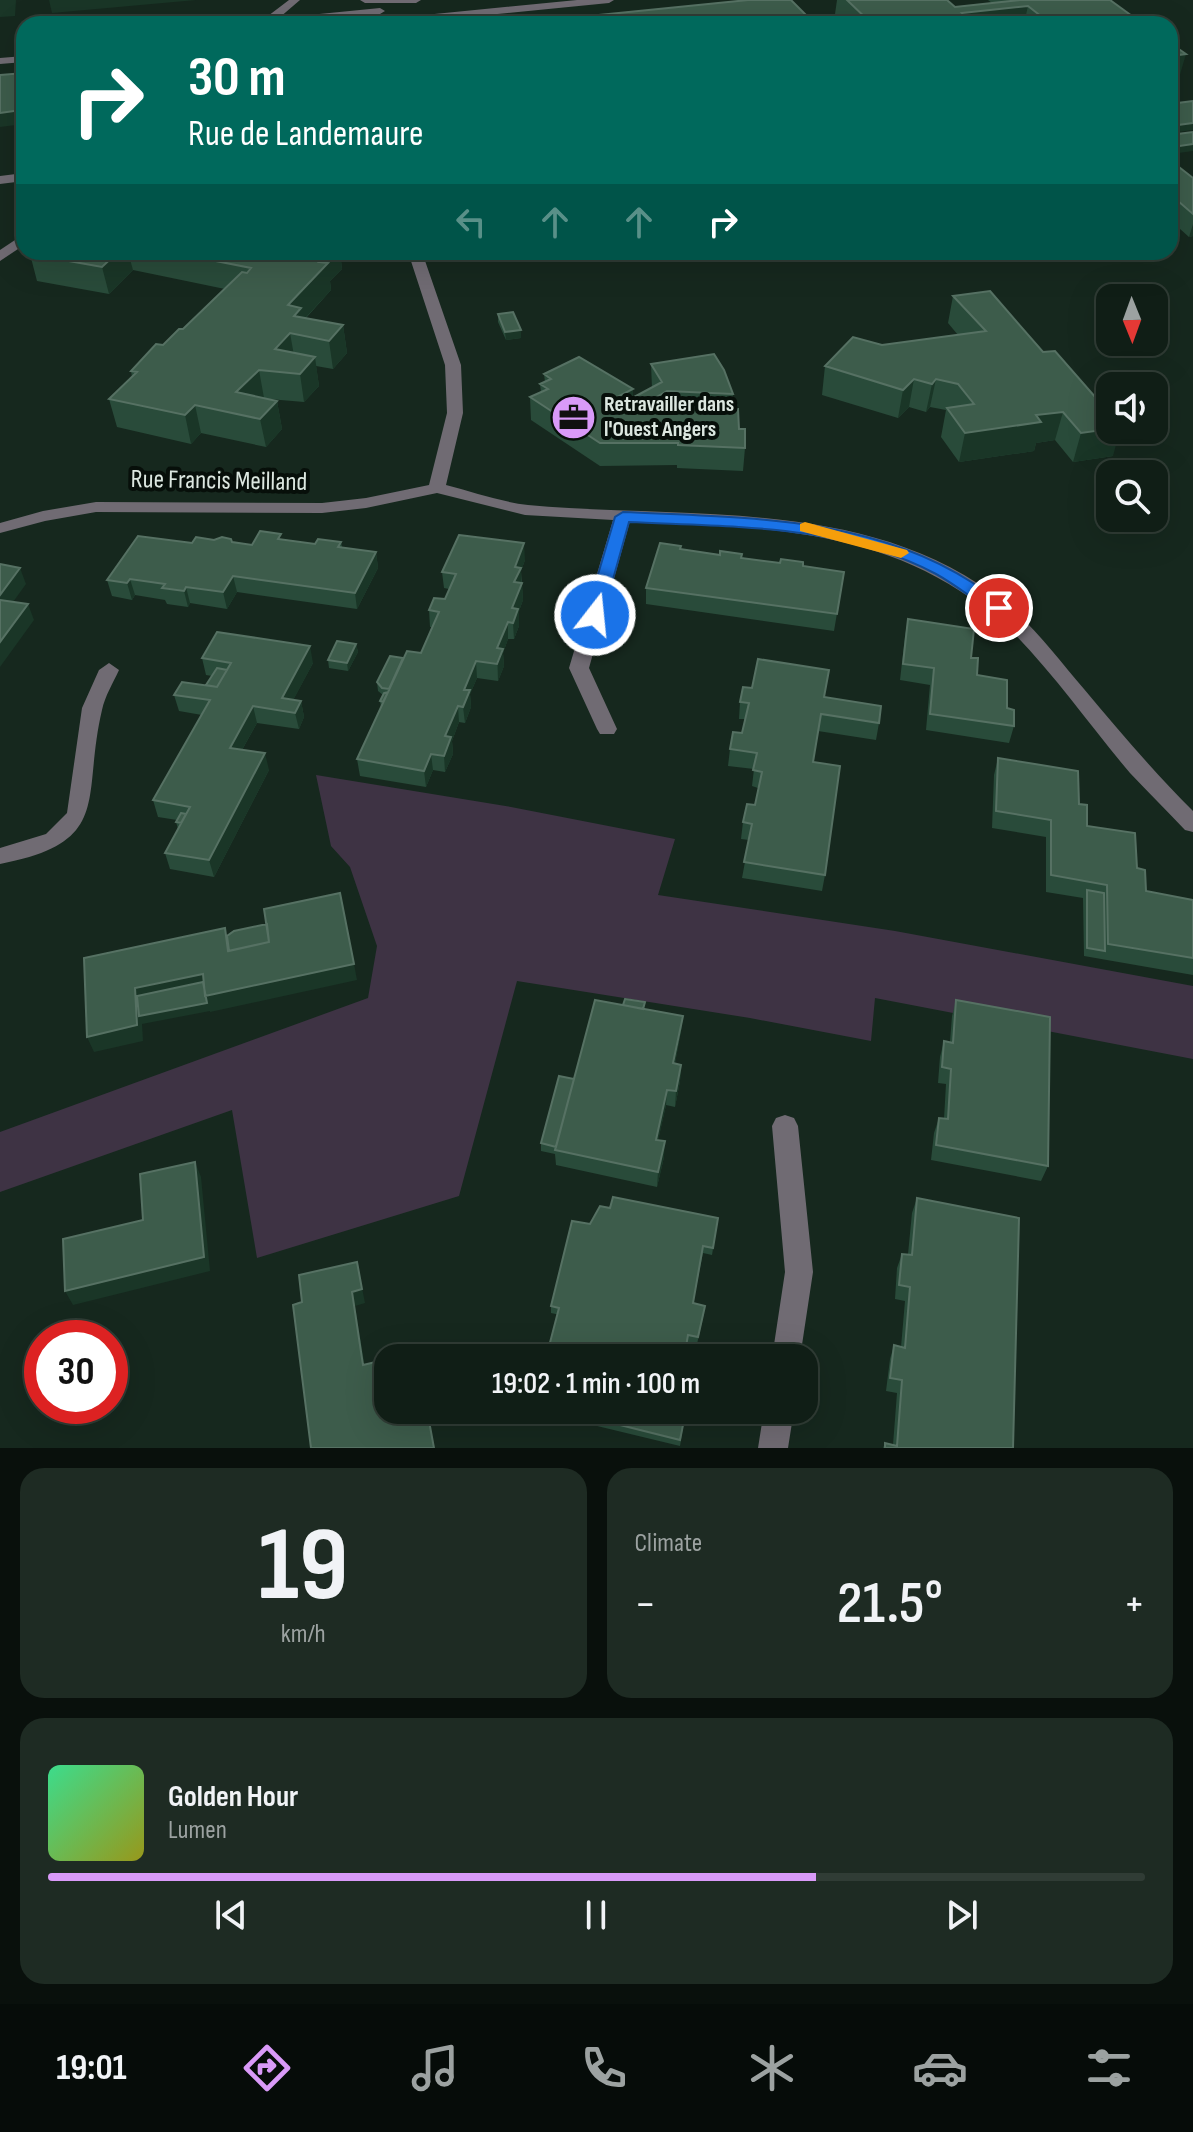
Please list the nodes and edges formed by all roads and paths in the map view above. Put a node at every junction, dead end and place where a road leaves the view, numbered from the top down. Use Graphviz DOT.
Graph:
graph roads {
  1 [pos="295,0"];
  2 [pos="365,0"];
  3 [pos="416,0"];
  4 [pos="487,0"];
  5 [pos="609,0"];
  6 [pos="321,2"];
  7 [pos="275,16"];
  8 [pos="327,16"];
  9 [pos="361,16"];
  10 [pos="446,16"];
  11 [pos="16,244"];
  12 [pos="0,257"];
  13 [pos="418,260"];
  14 [pos="437,488"];
  15 [pos="623,517"];
  16 [pos="0,528"];
  17 [pos="109,670"];
  18 [pos="607,729"];
  19 [pos="1193,824"];
  20 [pos="0,856"];
  21 [pos="785,1126"];
  22 [pos="788,1344"];
  23 [pos="777,1424"];
  24 [pos="773,1448"];
  1 -- 7 [label="street"];
  2 -- 3 [label="street"];
  4 -- 9 [label="street"];
  5 -- 10 [label="street"];
  6 -- 8 [label="street"];
  11 -- 12 [label="street"];
  13 -- 14 [label="street"];
  14 -- 15 [label="street"];
  14 -- 16 [label="street, Rue Francis Meilland"];
  15 -- 18 [label="street"];
  15 -- 19 [label="street"];
  17 -- 20 [label="street"];
  21 -- 22 [label="street"];
  23 -- 24 [label="street"];
}
